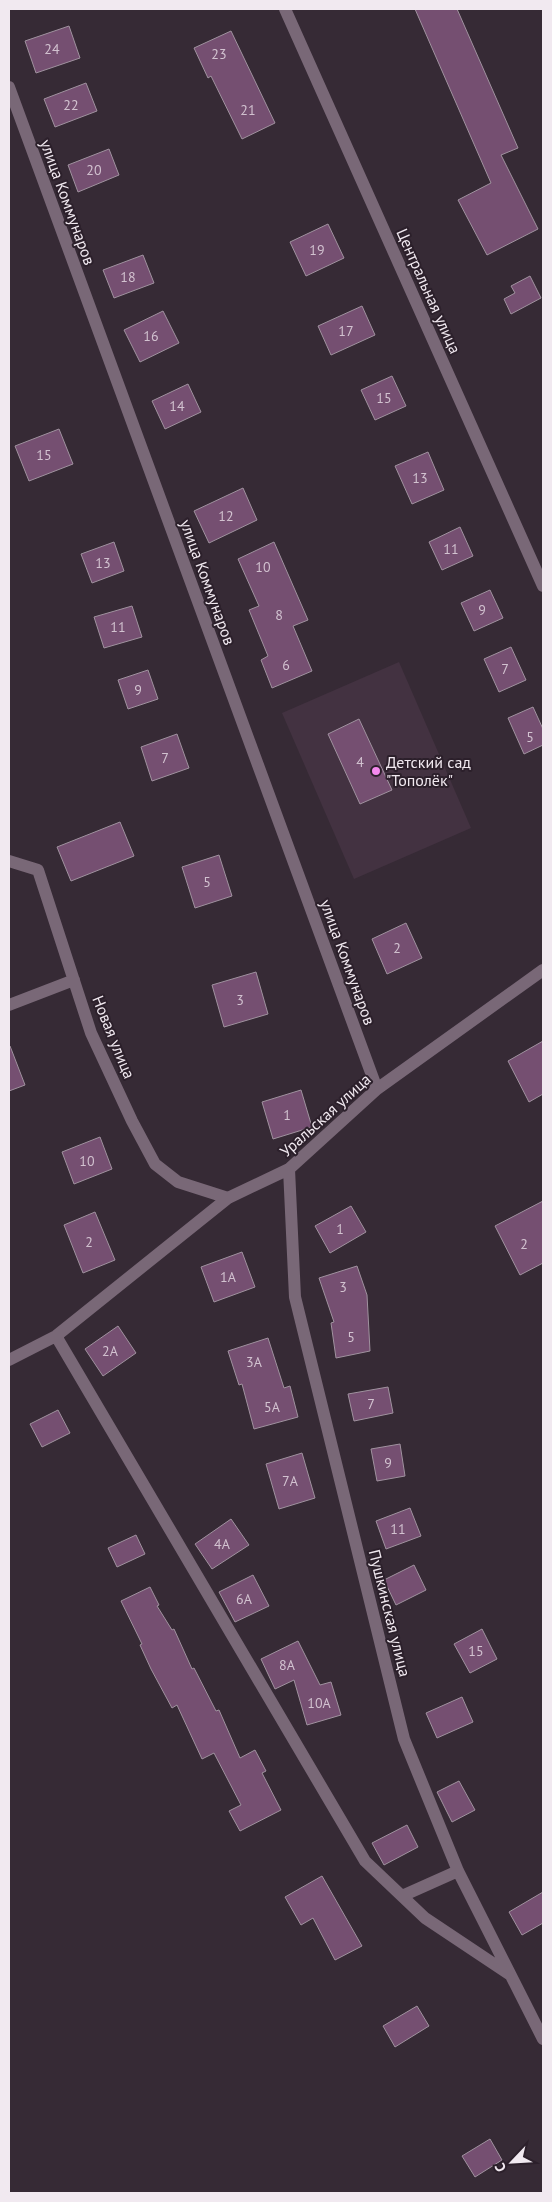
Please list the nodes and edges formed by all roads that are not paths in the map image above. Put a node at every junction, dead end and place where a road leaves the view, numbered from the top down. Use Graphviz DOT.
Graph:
graph roads {
  1 [pos="284,9"];
  2 [pos="9,87"];
  3 [pos="543,586"];
  4 [pos="9,861"];
  5 [pos="543,972"];
  6 [pos="74,980"];
  7 [pos="9,1005"];
  8 [pos="377,1089"];
  9 [pos="289,1169"];
  10 [pos="228,1198"];
  11 [pos="56,1336"];
  12 [pos="9,1360"];
  13 [pos="458,1871"];
  14 [pos="402,1896"];
  15 [pos="510,1974"];
  16 [pos="543,2039"];
  1 -- 3 [label="street, Центральная улица"];
  2 -- 8 [label="street, улица Коммунаров"];
  4 -- 6 [label="street, Новая улица"];
  5 -- 8 [label="street, Уральская улица"];
  6 -- 7 [label="street"];
  6 -- 10 [label="street, Новая улица"];
  8 -- 9 [label="street, Уральская улица"];
  9 -- 10 [label="street, Уральская улица"];
  9 -- 13 [label="street, Пушкинская улица"];
  10 -- 11 [label="street, Уральская улица"];
  11 -- 12 [label="street, Уральская улица"];
  11 -- 14 [label="street"];
  13 -- 14 [label="street"];
  13 -- 15 [label="street, Пушкинская улица"];
  14 -- 15 [label="street"];
  15 -- 16 [label="street, Пушкинская улица"];
}
